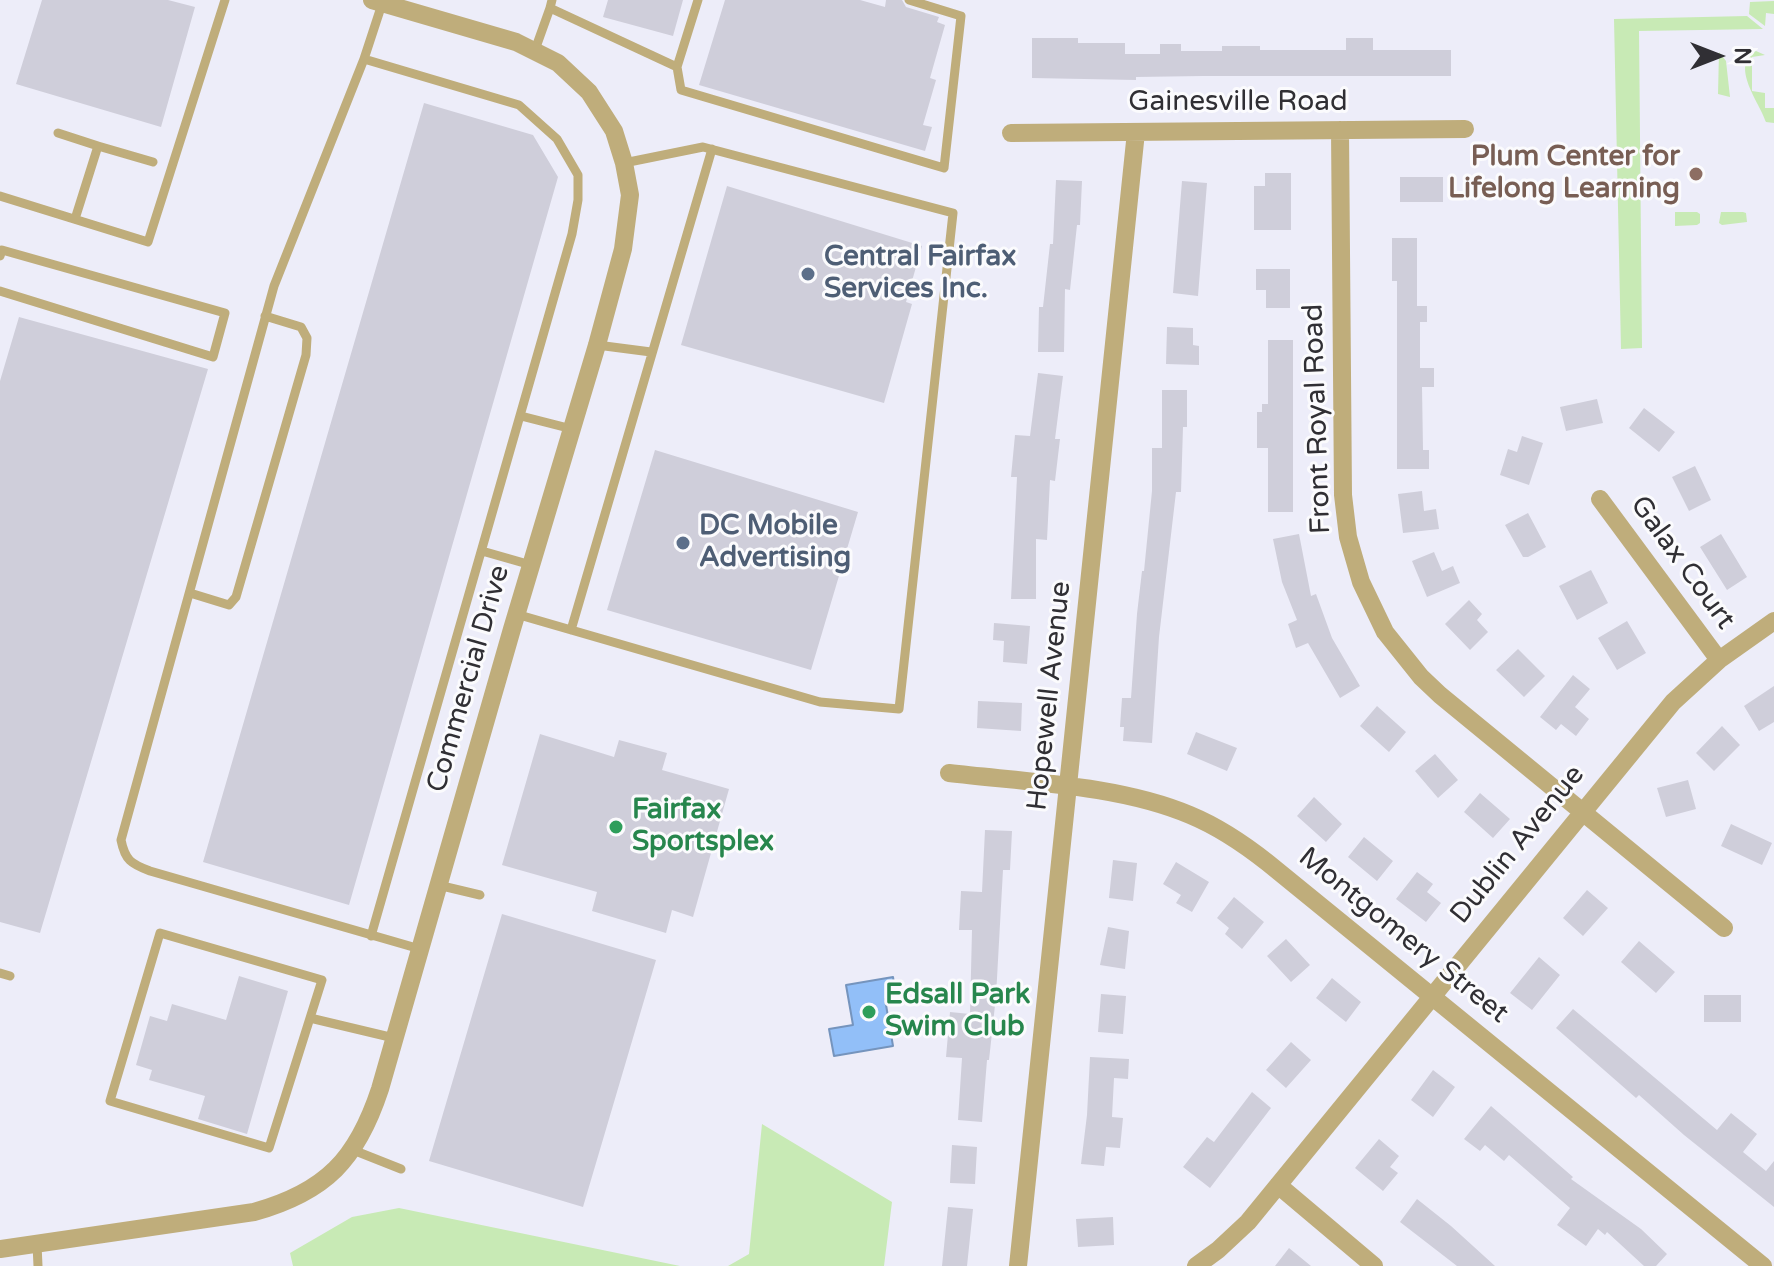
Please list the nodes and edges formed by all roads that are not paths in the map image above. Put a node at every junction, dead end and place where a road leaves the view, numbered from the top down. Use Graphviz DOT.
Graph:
graph roads {
  1 [pos="225,0"];
  2 [pos="698,0"];
  3 [pos="909,0"];
  4 [pos="387,2"];
  5 [pos="551,4"];
  6 [pos="535,50"];
  7 [pos="364,59"];
  8 [pos="677,67"];
  9 [pos="1465,129"];
  10 [pos="1340,130"];
  11 [pos="1136,132"];
  12 [pos="58,133"];
  13 [pos="1011,133"];
  14 [pos="98,146"];
  15 [pos="712,149"];
  16 [pos="153,162"];
  17 [pos="624,163"];
  18 [pos="0,196"];
  19 [pos="75,219"];
  20 [pos="0,256"];
  21 [pos="0,291"];
  22 [pos="265,316"];
  23 [pos="597,345"];
  24 [pos="651,352"];
  25 [pos="521,416"];
  26 [pos="572,429"];
  27 [pos="1600,499"];
  28 [pos="482,551"];
  29 [pos="531,565"];
  30 [pos="190,593"];
  31 [pos="516,614"];
  32 [pos="1774,621"];
  33 [pos="571,630"];
  34 [pos="1719,660"];
  35 [pos="949,773"];
  36 [pos="1069,788"];
  37 [pos="1582,812"];
  38 [pos="438,885"];
  39 [pos="480,895"];
  40 [pos="1724,928"];
  41 [pos="371,936"];
  42 [pos="420,949"];
  43 [pos="1432,996"];
  44 [pos="310,1018"];
  45 [pos="394,1038"];
  46 [pos="353,1150"];
  47 [pos="401,1169"];
  48 [pos="1278,1185"];
  49 [pos="37,1244"];
  50 [pos="0,1249"];
  51 [pos="38,1266"];
  52 [pos="1018,1266"];
  53 [pos="1196,1266"];
  54 [pos="1374,1266"];
  55 [pos="1763,1266"];
  1 -- 19 [label="lane"];
  2 -- 8 [label="lane"];
  3 -- 8 [label="lane"];
  4 -- 6 [label="street, Commercial Drive"];
  4 -- 7 [label="lane"];
  5 -- 6 [label="lane"];
  5 -- 8 [label="lane"];
  6 -- 17 [label="street, Commercial Drive"];
  7 -- 22 [label="lane"];
  7 -- 25 [label="lane"];
  9 -- 10 [label="street, Gainesville Road"];
  10 -- 11 [label="street, Gainesville Road"];
  10 -- 37 [label="street, Front Royal Road"];
  11 -- 13 [label="street, Gainesville Road"];
  11 -- 36 [label="street, Hopewell Avenue"];
  12 -- 14 [label="lane"];
  14 -- 16 [label="lane"];
  14 -- 19 [label="lane"];
  15 -- 17 [label="lane"];
  15 -- 24 [label="lane"];
  15 -- 33 [label="lane"];
  17 -- 23 [label="street, Commercial Drive"];
  18 -- 19 [label="lane"];
  20 -- 21 [label="lane"];
  22 -- 30 [label="lane"];
  22 -- 30 [label="lane"];
  23 -- 24 [label="lane"];
  23 -- 26 [label="street, Commercial Drive"];
  24 -- 33 [label="lane"];
  25 -- 26 [label="lane"];
  25 -- 28 [label="lane"];
  26 -- 29 [label="street, Commercial Drive"];
  27 -- 34 [label="street, Galax Court"];
  28 -- 29 [label="lane"];
  28 -- 41 [label="lane"];
  29 -- 31 [label="street, Commercial Drive"];
  30 -- 41 [label="lane"];
  31 -- 33 [label="lane"];
  31 -- 38 [label="street, Commercial Drive"];
  32 -- 34 [label="street, Dublin Avenue"];
  34 -- 37 [label="street, Dublin Avenue"];
  35 -- 36 [label="street, Montgomery Street"];
  36 -- 43 [label="street, Montgomery Street"];
  36 -- 52 [label="street, Hopewell Avenue"];
  37 -- 40 [label="street, Front Royal Road"];
  37 -- 43 [label="street, Dublin Avenue"];
  38 -- 39 [label="lane"];
  38 -- 42 [label="street, Commercial Drive"];
  41 -- 42 [label="lane"];
  42 -- 45 [label="street, Commercial Drive"];
  43 -- 48 [label="street, Dublin Avenue"];
  43 -- 55 [label="street, Montgomery Street"];
  44 -- 44 [label="lane"];
  44 -- 45 [label="lane"];
  45 -- 46 [label="street, Commercial Drive"];
  46 -- 47 [label="lane"];
  46 -- 49 [label="street, Commercial Drive"];
  48 -- 53 [label="street, Dublin Avenue"];
  48 -- 54 [label="street"];
  49 -- 50 [label="street, Commercial Drive"];
  49 -- 51 [label="lane"];
}
